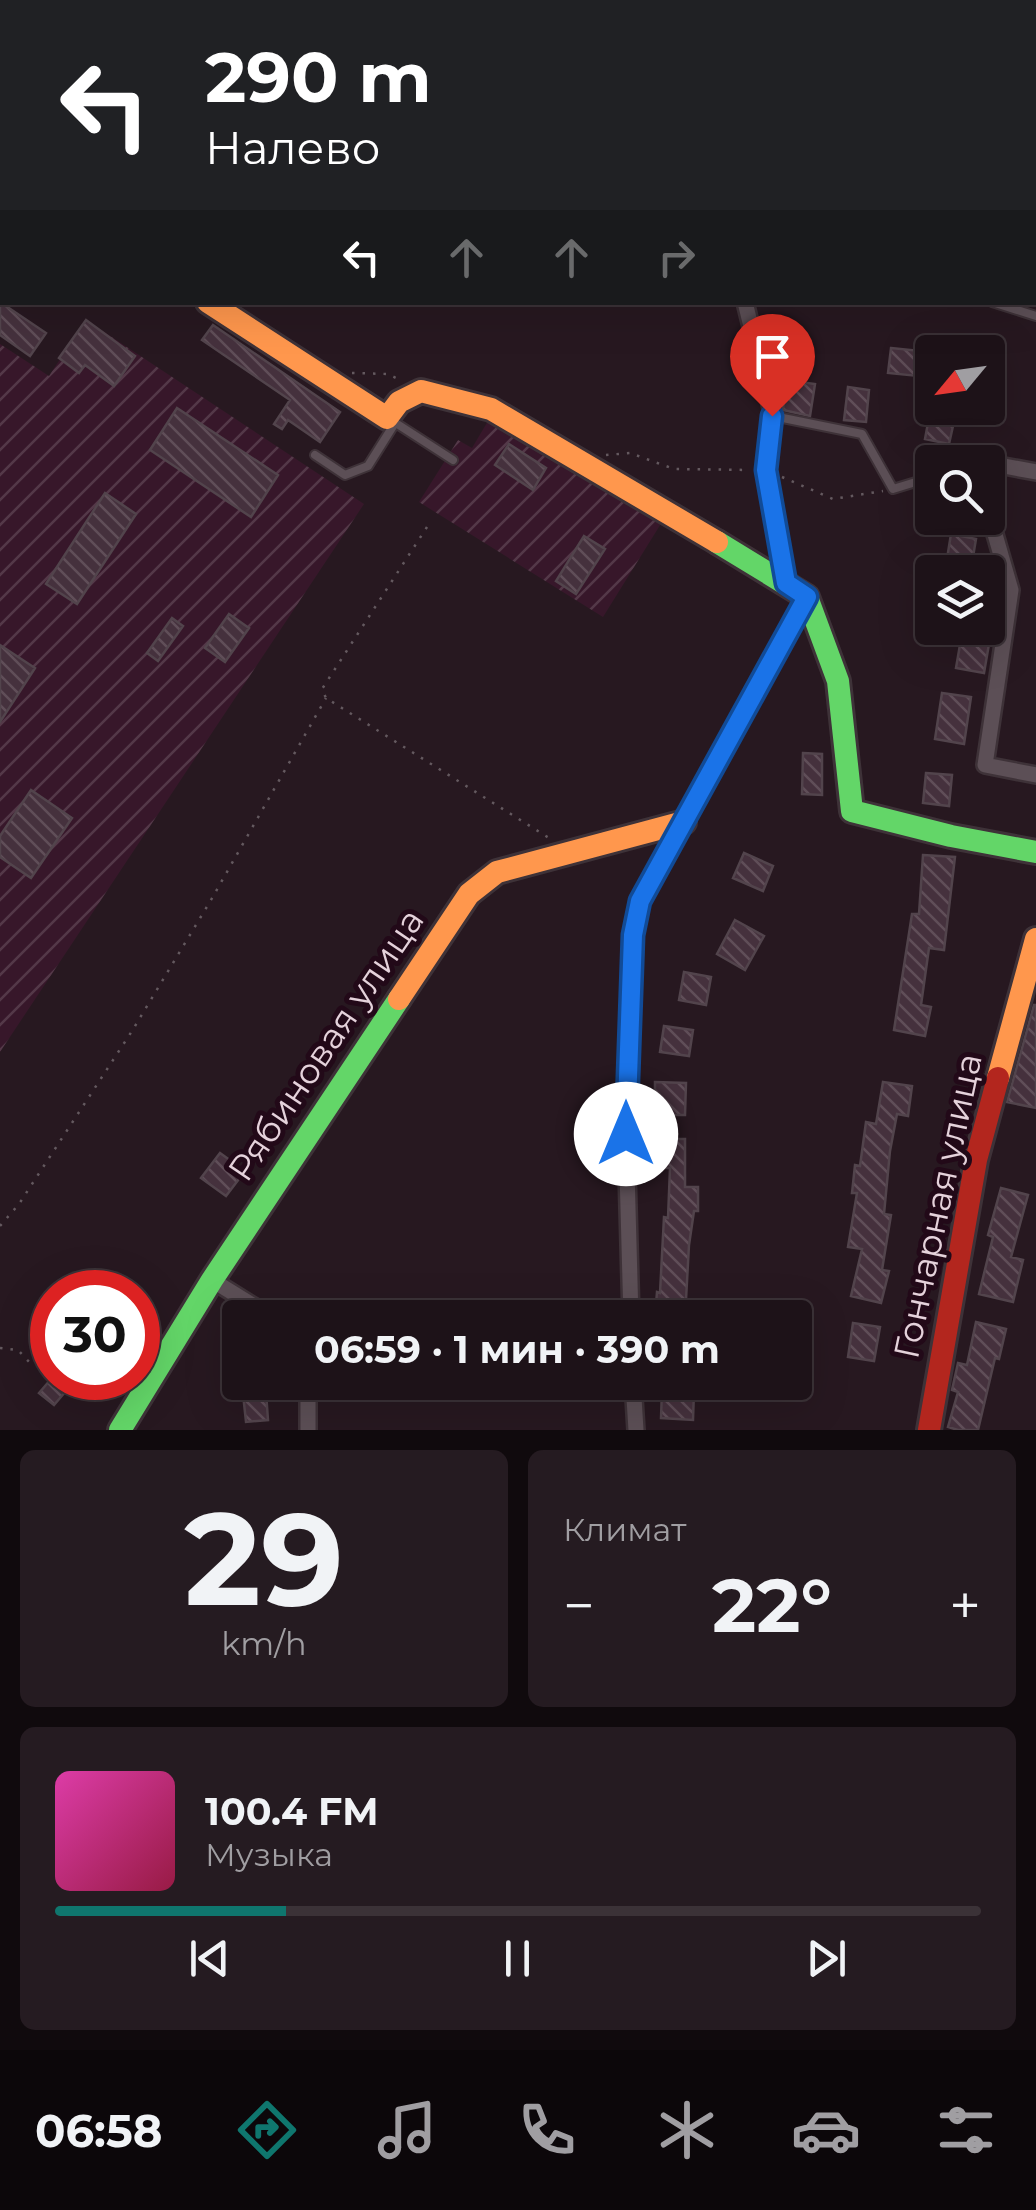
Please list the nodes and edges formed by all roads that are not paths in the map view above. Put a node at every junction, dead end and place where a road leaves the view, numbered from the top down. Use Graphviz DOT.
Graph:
graph roads {
  1 [pos="213,305"];
  2 [pos="746,305"];
  3 [pos="1023,307"];
  4 [pos="1036,316"];
  5 [pos="772,416"];
  6 [pos="391,420"];
  7 [pos="315,455"];
  8 [pos="453,460"];
  9 [pos="1005,467"];
  10 [pos="1036,472"];
  11 [pos="915,482"];
  12 [pos="995,535"];
  13 [pos="786,583"];
  14 [pos="807,597"];
  15 [pos="1036,775"];
  16 [pos="684,822"];
  17 [pos="1036,852"];
  18 [pos="1036,940"];
  19 [pos="212,1280"];
  20 [pos="244,1300"];
  21 [pos="631,1300"];
  22 [pos="308,1400"];
  23 [pos="634,1400"];
  24 [pos="120,1430"];
  25 [pos="308,1430"];
  26 [pos="636,1430"];
  27 [pos="930,1430"];
  1 -- 6 [label="street"];
  2 -- 5 [label="street"];
  3 -- 4 [label="lane"];
  5 -- 11 [label="lane"];
  5 -- 13 [label="street"];
  6 -- 7 [label="lane"];
  6 -- 8 [label="lane"];
  6 -- 13 [label="street"];
  9 -- 10 [label="street"];
  12 -- 15 [label="street"];
  13 -- 14 [label="street"];
  14 -- 16 [label="street"];
  14 -- 17 [label="street"];
  16 -- 19 [label="street, Рябиновая улица"];
  16 -- 21 [label="street"];
  18 -- 27 [label="street, Гончарная улица"];
  19 -- 20 [label="street"];
  19 -- 24 [label="street, Рябиновая улица"];
  22 -- 25 [label="street"];
  23 -- 26 [label="street"];
}
